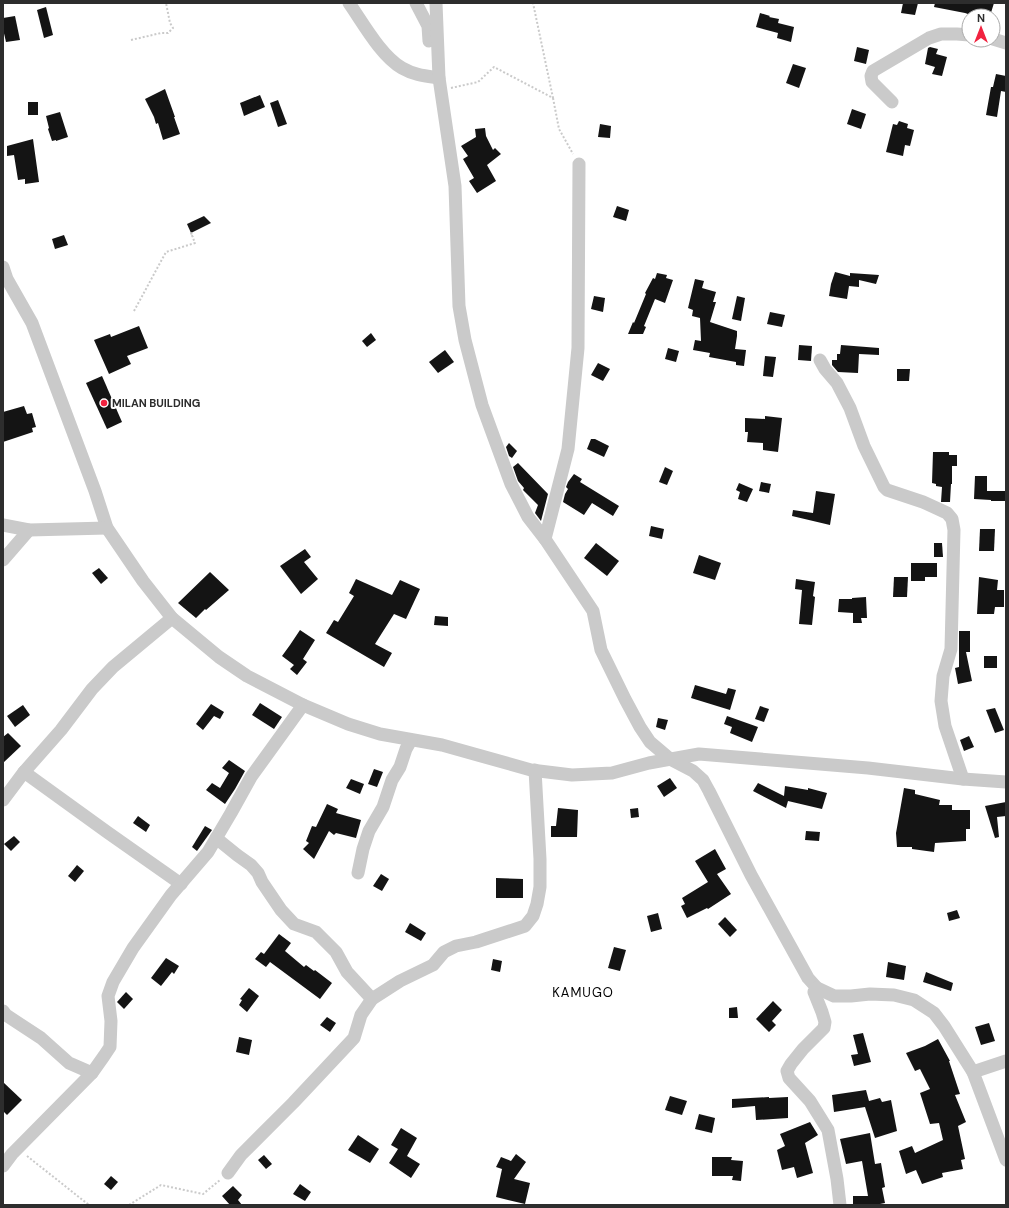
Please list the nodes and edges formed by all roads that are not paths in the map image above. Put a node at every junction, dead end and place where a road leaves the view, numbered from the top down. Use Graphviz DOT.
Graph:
graph roads {
  1 [pos="349,3"];
  2 [pos="416,3"];
  3 [pos="436,3"];
  4 [pos="961,34"];
  5 [pos="440,84"];
  6 [pos="892,102"];
  7 [pos="579,164"];
  8 [pos="3,267"];
  9 [pos="820,360"];
  10 [pos="3,525"];
  11 [pos="107,528"];
  12 [pos="29,530"];
  13 [pos="545,539"];
  14 [pos="3,560"];
  15 [pos="172,618"];
  16 [pos="303,705"];
  17 [pos="411,740"];
  18 [pos="670,759"];
  19 [pos="535,770"];
  20 [pos="24,772"];
  21 [pos="963,779"];
  22 [pos="1006,782"];
  23 [pos="3,800"];
  24 [pos="216,838"];
  25 [pos="358,873"];
  26 [pos="181,884"];
  27 [pos="817,988"];
  28 [pos="372,999"];
  29 [pos="3,1012"];
  30 [pos="1006,1061"];
  31 [pos="973,1072"];
  32 [pos="92,1073"];
  33 [pos="1006,1160"];
  34 [pos="3,1166"];
  35 [pos="228,1173"];
  36 [pos="840,1205"];
  1 -- 5 [label="street"];
  2 -- 5 [label="street"];
  3 -- 5 [label="street"];
  4 -- 6 [label="street"];
  5 -- 13 [label="street"];
  7 -- 13 [label="street"];
  8 -- 11 [label="street"];
  9 -- 21 [label="street"];
  10 -- 12 [label="street"];
  11 -- 12 [label="street"];
  11 -- 15 [label="street"];
  12 -- 14 [label="street"];
  13 -- 18 [label="street"];
  15 -- 16 [label="street"];
  15 -- 20 [label="street"];
  16 -- 17 [label="street"];
  16 -- 24 [label="street"];
  17 -- 19 [label="street"];
  17 -- 25 [label="street"];
  18 -- 19 [label="street"];
  18 -- 21 [label="street"];
  18 -- 27 [label="street"];
  19 -- 28 [label="street"];
  20 -- 23 [label="street"];
  20 -- 26 [label="street"];
  21 -- 22 [label="street"];
  24 -- 26 [label="street"];
  24 -- 28 [label="street"];
  26 -- 32 [label="street"];
  27 -- 31 [label="street"];
  27 -- 36 [label="street"];
  28 -- 35 [label="street"];
  29 -- 32 [label="street"];
  30 -- 31 [label="street"];
  31 -- 33 [label="street"];
  32 -- 34 [label="street"];
}
